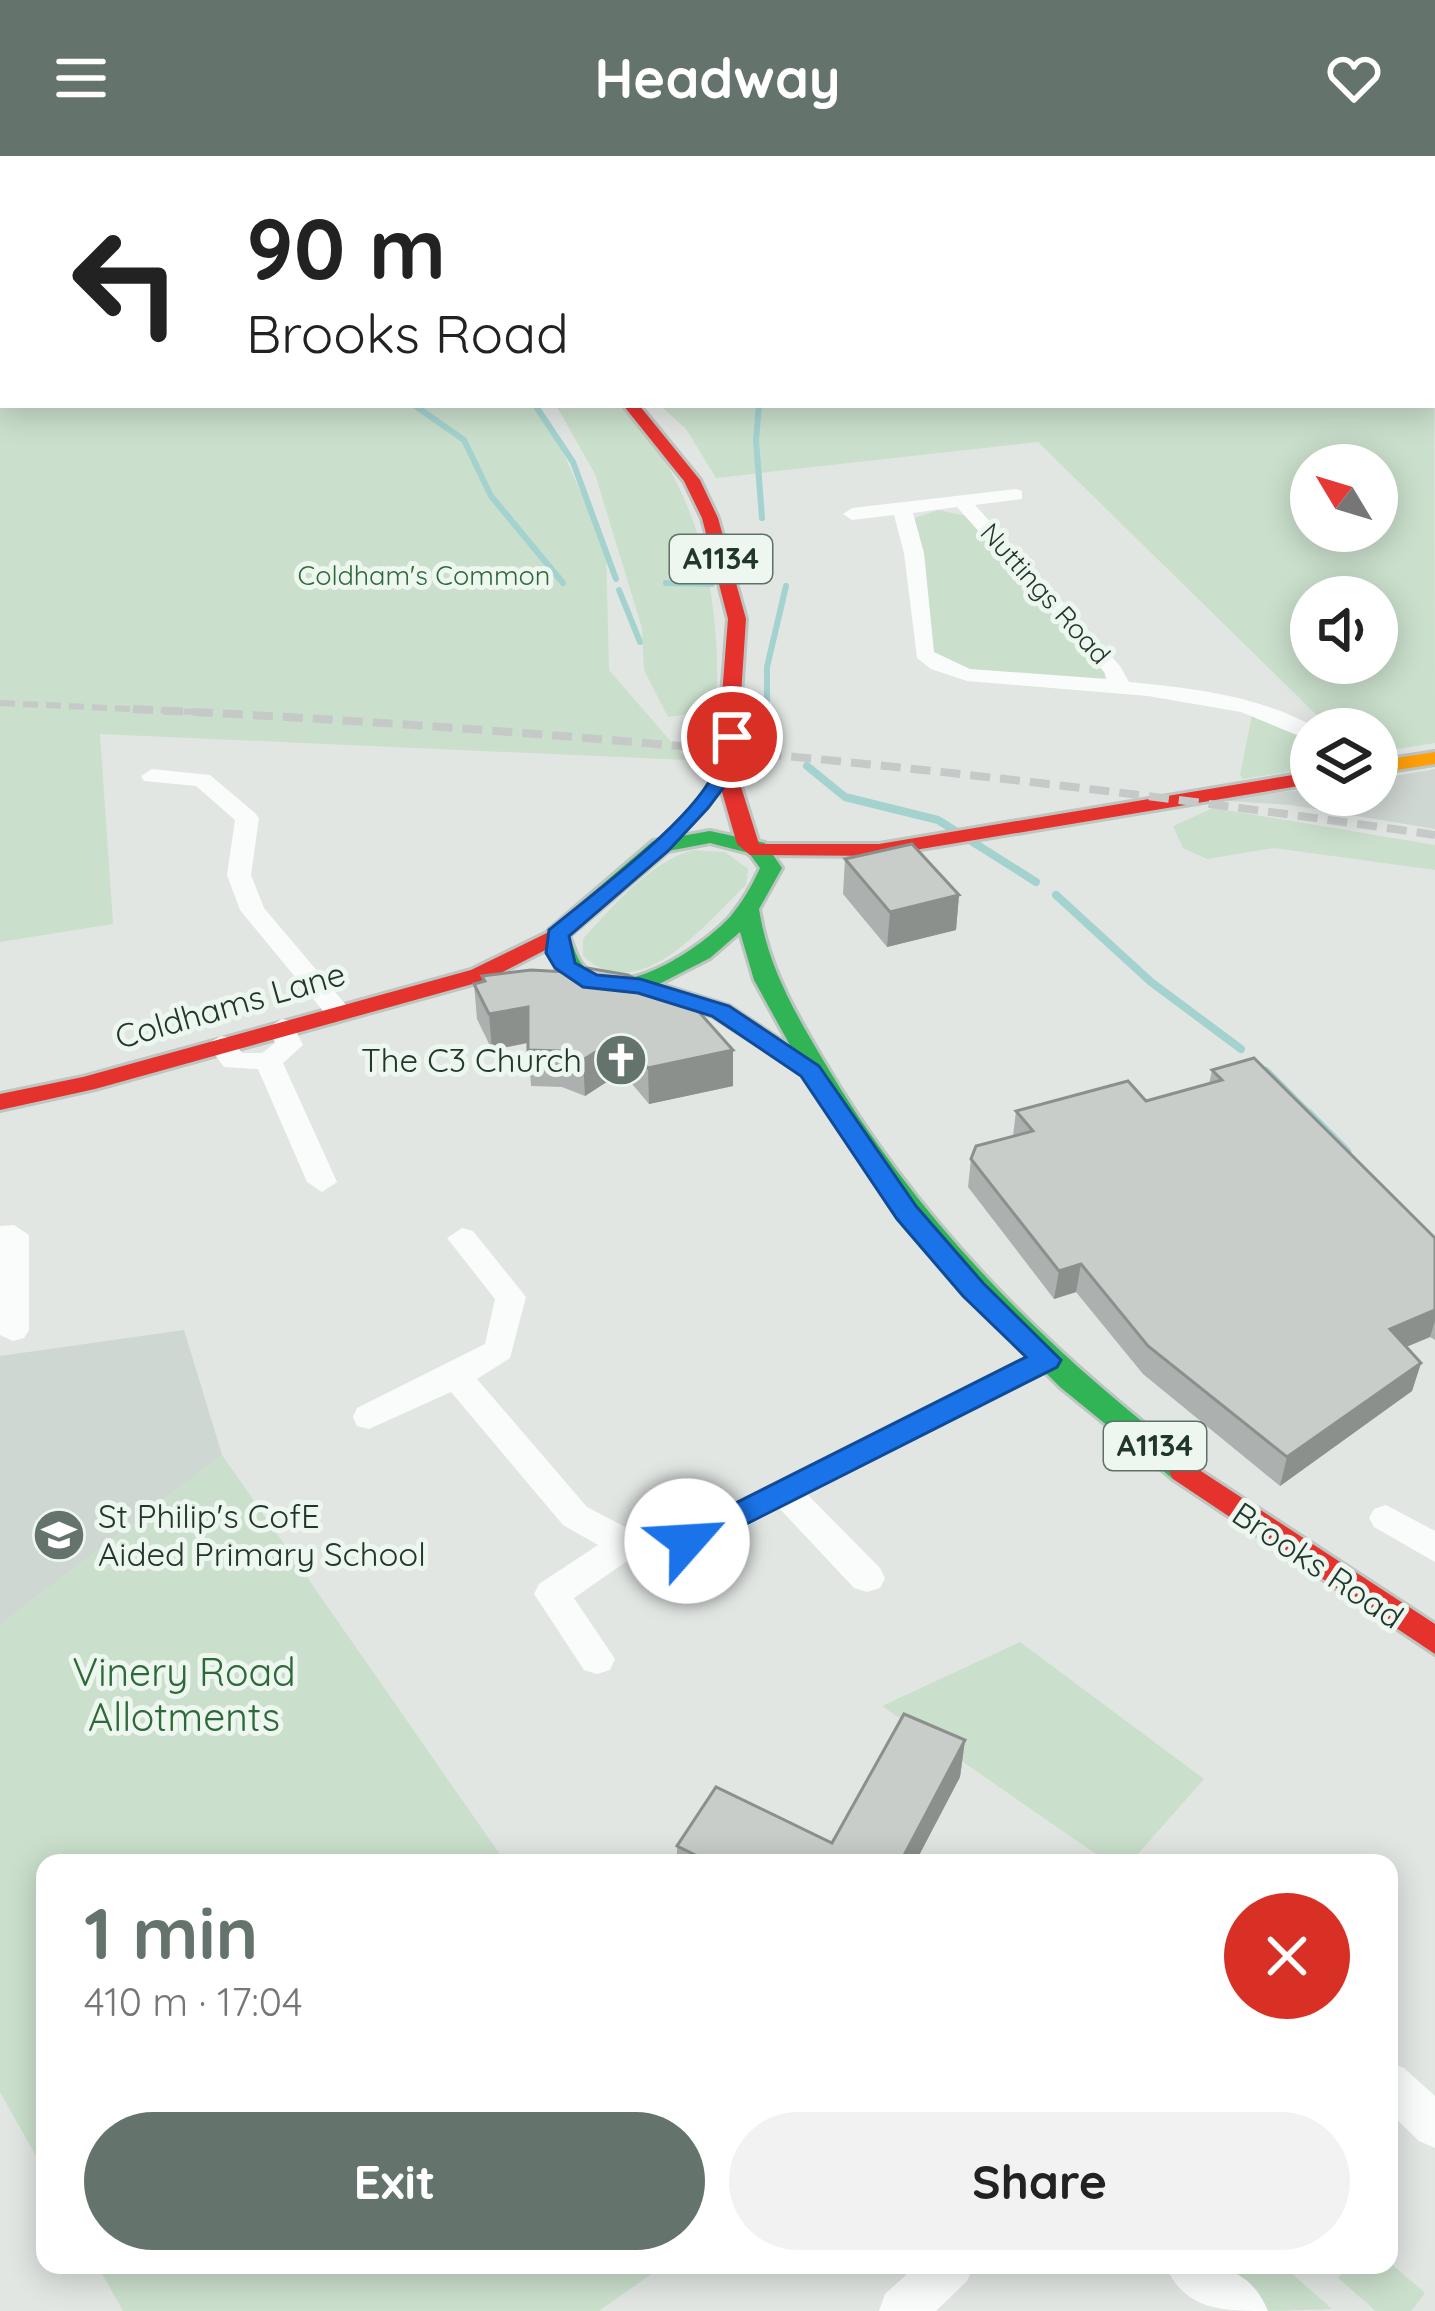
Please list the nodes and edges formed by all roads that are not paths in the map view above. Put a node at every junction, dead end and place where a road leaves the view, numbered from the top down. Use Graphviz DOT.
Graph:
graph roads {
  1 [pos="634,408"];
  2 [pos="1016,495"];
  3 [pos="962,502"];
  4 [pos="902,508"];
  5 [pos="852,514"];
  6 [pos="1123,690"];
  7 [pos="1290,724"];
  8 [pos="1435,758"];
  9 [pos="1398,764"];
  10 [pos="726,771"];
  11 [pos="152,776"];
  12 [pos="1290,782"];
  13 [pos="661,847"];
  14 [pos="753,847"];
  15 [pos="879,850"];
  16 [pos="757,900"];
  17 [pos="557,934"];
  18 [pos="479,975"];
  19 [pos="591,982"];
  20 [pos="640,986"];
  21 [pos="337,1011"];
  22 [pos="282,1027"];
  23 [pos="221,1044"];
  24 [pos="268,1061"];
  25 [pos="810,1071"];
  26 [pos="0,1102"];
  27 [pos="322,1182"];
  28 [pos="0,1236"];
  29 [pos="462,1238"];
  30 [pos="13,1330"];
  31 [pos="1046,1360"];
  32 [pos="456,1376"];
  33 [pos="369,1417"];
  34 [pos="785,1493"];
  35 [pos="1385,1518"];
  36 [pos="626,1544"];
  37 [pos="1435,1548"];
  38 [pos="867,1577"];
  39 [pos="1435,1642"];
  40 [pos="596,1659"];
  41 [pos="1398,2091"];
  42 [pos="1435,2126"];
  43 [pos="941,2274"];
  44 [pos="1199,2274"];
  45 [pos="902,2311"];
  46 [pos="1245,2311"];
  1 -- 10 [label="main road, A1134"];
  2 -- 3 [label="street"];
  3 -- 4 [label="street"];
  3 -- 6 [label="street, Nuttings Road"];
  4 -- 5 [label="street"];
  4 -- 6 [label="street, Nuttings Road"];
  6 -- 7 [label="street, Nuttings Road"];
  8 -- 9 [label="main road"];
  10 -- 13 [label="main road, Coldhams Lane"];
  10 -- 14 [label="main road, A1134"];
  11 -- 21 [label="street"];
  12 -- 15 [label="main road"];
  13 -- 14 [label="main road"];
  13 -- 17 [label="main road, Coldhams Lane"];
  14 -- 15 [label="main road"];
  14 -- 16 [label="main road, A1134"];
  15 -- 16 [label="main road"];
  16 -- 20 [label="main road"];
  16 -- 25 [label="main road, Brooks Road / A1134"];
  17 -- 18 [label="main road, Coldhams Lane"];
  17 -- 19 [label="main road"];
  18 -- 19 [label="main road, Coldhams Lane"];
  18 -- 21 [label="main road, Coldhams Lane"];
  19 -- 20 [label="main road, A1134"];
  20 -- 25 [label="main road, Brooks Road / A1134"];
  21 -- 22 [label="main road, Coldhams Lane"];
  22 -- 23 [label="main road, Coldhams Lane"];
  22 -- 24 [label="street"];
  23 -- 24 [label="street"];
  23 -- 26 [label="main road, Coldhams Lane"];
  24 -- 27 [label="street"];
  25 -- 31 [label="main road, Brooks Road / A1134"];
  28 -- 30 [label="street"];
  29 -- 32 [label="street"];
  31 -- 34 [label="street"];
  31 -- 39 [label="main road, Brooks Road / A1134"];
  32 -- 33 [label="street"];
  32 -- 36 [label="street"];
  34 -- 36 [label="street"];
  34 -- 38 [label="street"];
  35 -- 37 [label="street"];
  36 -- 40 [label="street"];
  41 -- 42 [label="street"];
  43 -- 45 [label="street"];
  44 -- 46 [label="street"];
}
